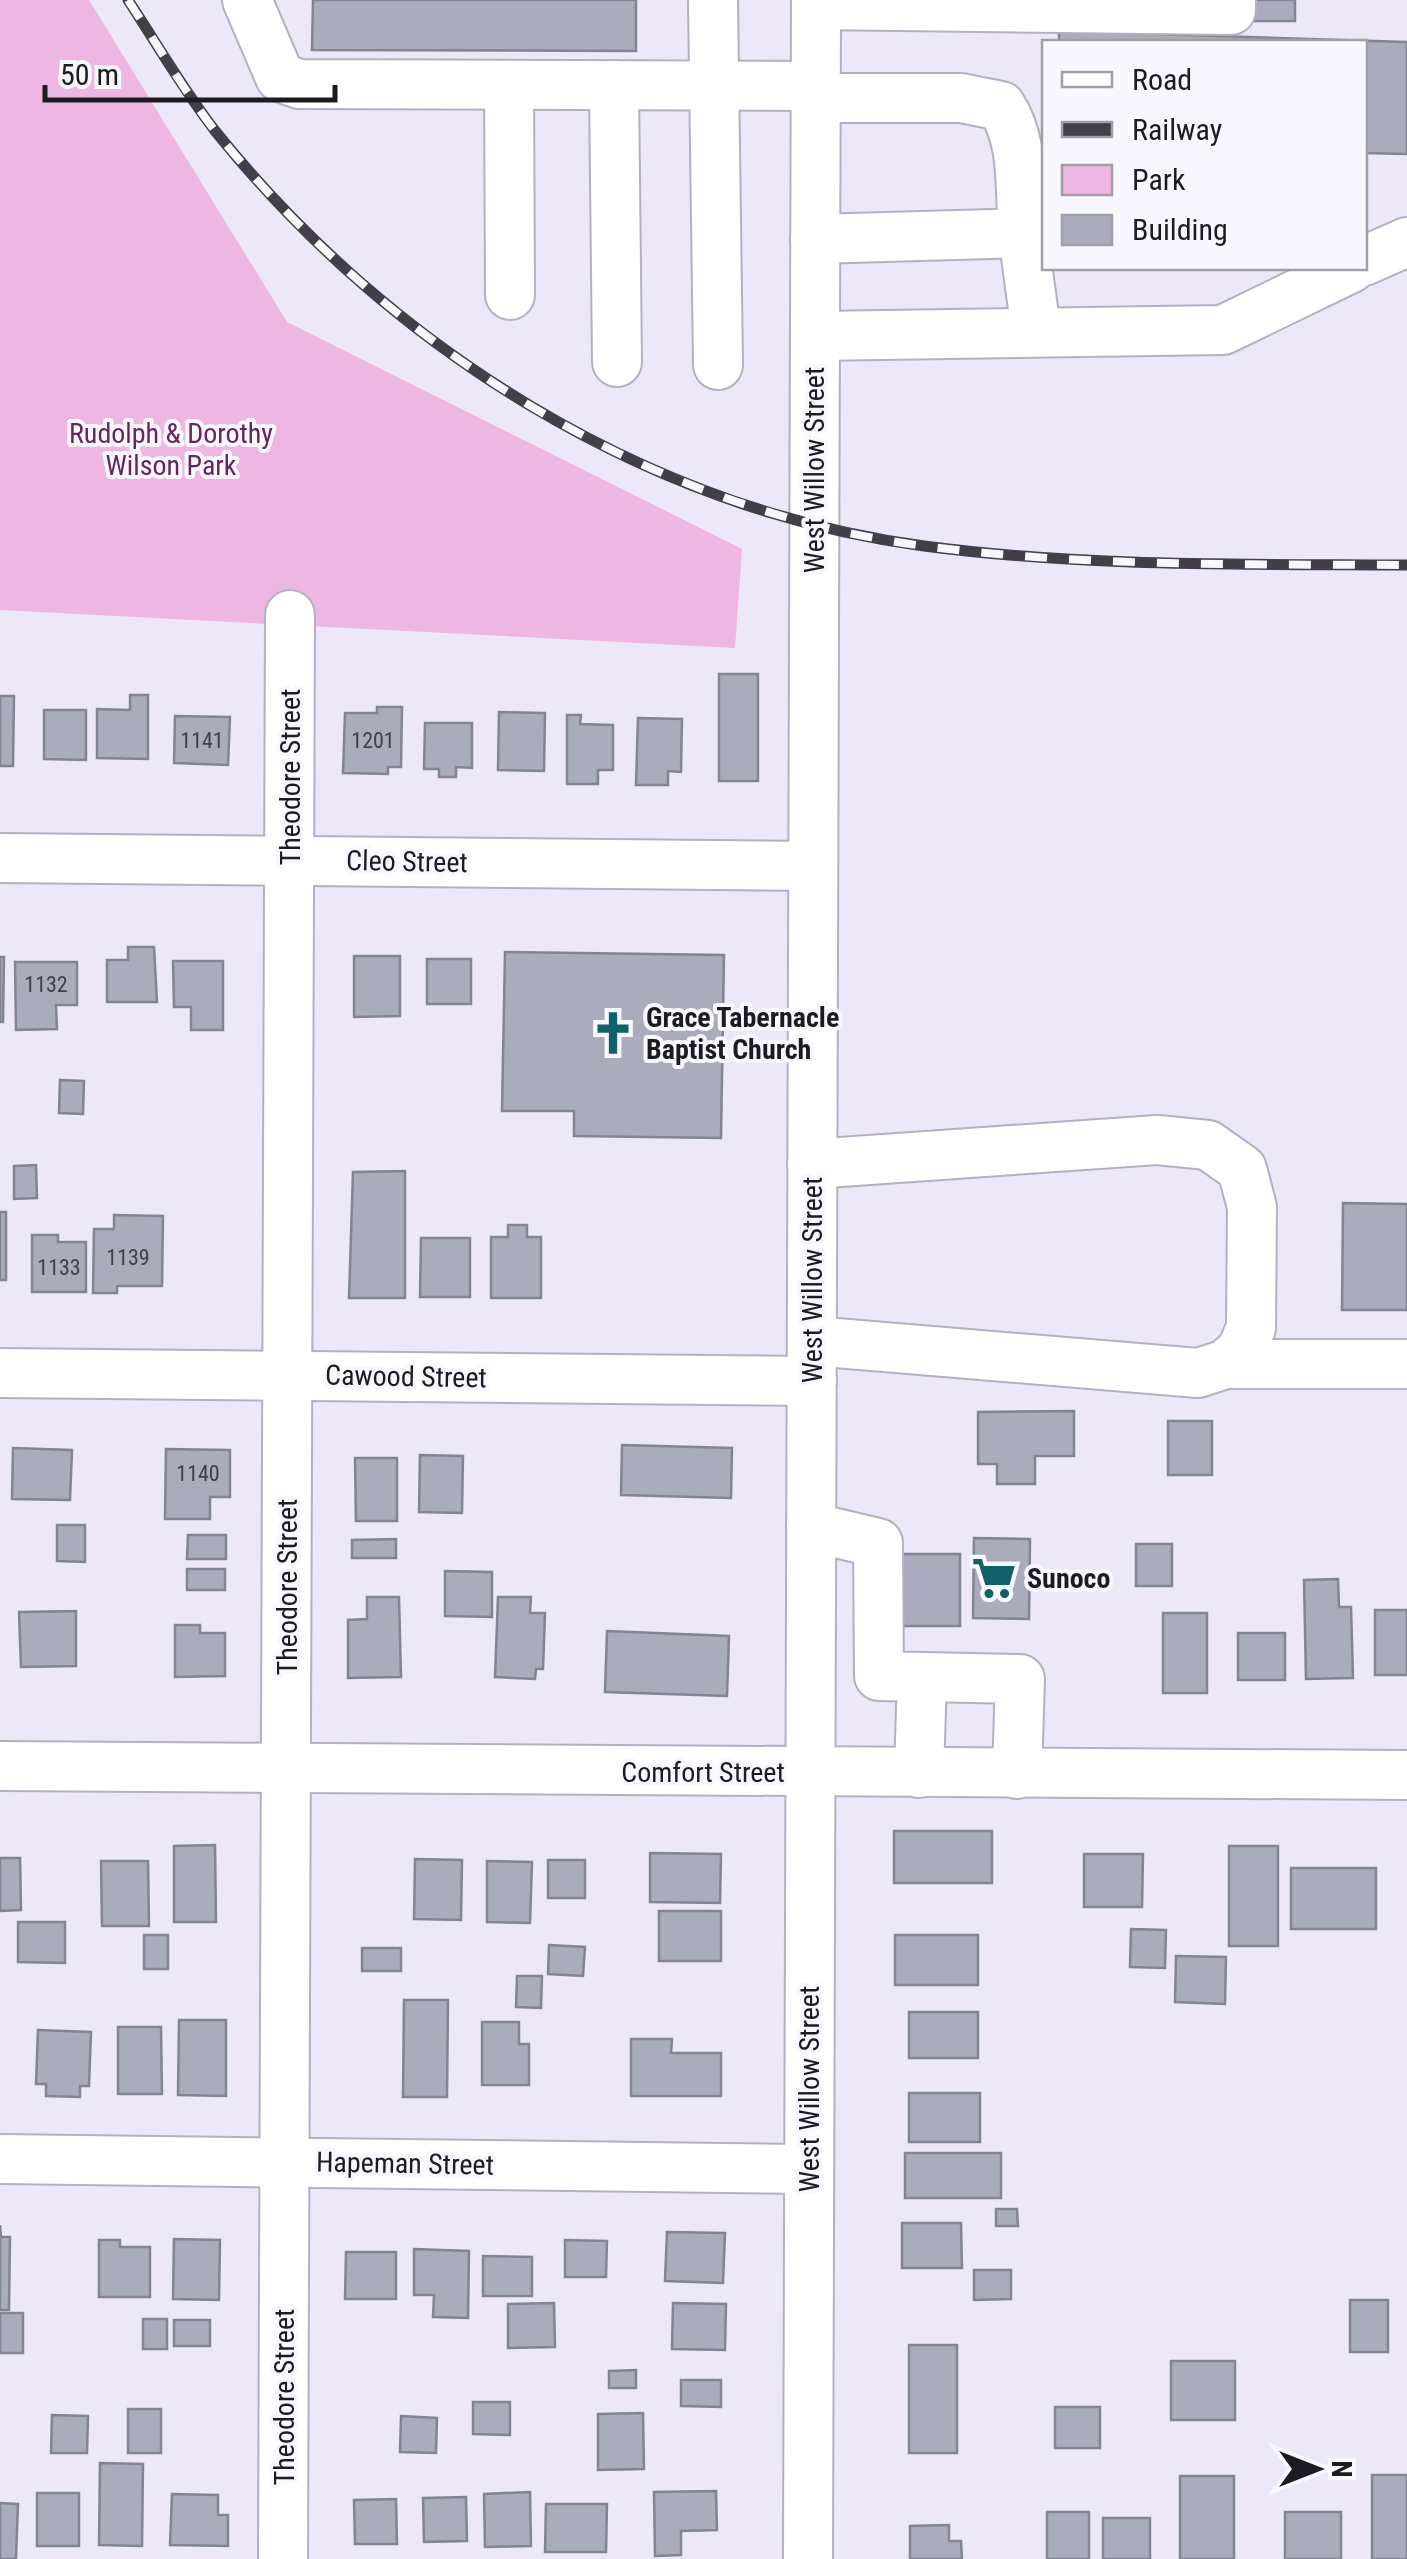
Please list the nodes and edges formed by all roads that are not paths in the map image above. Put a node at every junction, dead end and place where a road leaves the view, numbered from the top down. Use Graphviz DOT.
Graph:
graph roads {
  1 [pos="247,0"];
  2 [pos="713,0"];
  3 [pos="1231,0"];
  4 [pos="816,2"];
  5 [pos="509,85"];
  6 [pos="614,85"];
  7 [pos="715,86"];
  8 [pos="816,92"];
  9 [pos="1024,232"];
  10 [pos="815,239"];
  11 [pos="1407,242"];
  12 [pos="1367,259"];
  13 [pos="1347,270"];
  14 [pos="510,295"];
  15 [pos="1036,332"];
  16 [pos="815,336"];
  17 [pos="617,362"];
  18 [pos="718,365"];
  19 [pos="290,615"];
  20 [pos="0,858"];
  21 [pos="290,860"];
  22 [pos="813,866"];
  23 [pos="812,1164"];
  24 [pos="812,1361"];
  25 [pos="1226,1364"];
  26 [pos="1407,1364"];
  27 [pos="0,1373"];
  28 [pos="286,1375"];
  29 [pos="811,1527"];
  30 [pos="900,1677"];
  31 [pos="810,1678"];
  32 [pos="0,1766"];
  33 [pos="287,1769"];
  34 [pos="810,1773"];
  35 [pos="919,1774"];
  36 [pos="1017,1774"];
  37 [pos="1407,1775"];
  38 [pos="0,2159"];
  39 [pos="284,2161"];
  40 [pos="809,2169"];
  41 [pos="284,2559"];
  42 [pos="808,2559"];
  1 -- 5 [label="street"];
  2 -- 7 [label="street"];
  3 -- 4 [label="street"];
  4 -- 8 [label="street, West Willow Street"];
  5 -- 6 [label="street"];
  5 -- 14 [label="street"];
  6 -- 7 [label="street"];
  6 -- 17 [label="street"];
  7 -- 8 [label="street"];
  7 -- 18 [label="street"];
  8 -- 9 [label="street"];
  8 -- 10 [label="street, West Willow Street"];
  9 -- 10 [label="street"];
  9 -- 15 [label="street"];
  10 -- 16 [label="street, West Willow Street"];
  11 -- 12 [label="street"];
  13 -- 15 [label="street"];
  15 -- 16 [label="street"];
  16 -- 22 [label="street, West Willow Street"];
  19 -- 21 [label="street, Theodore Street"];
  20 -- 21 [label="street, Cleo Street"];
  21 -- 22 [label="street, Cleo Street"];
  21 -- 28 [label="street, Theodore Street"];
  22 -- 23 [label="street, West Willow Street"];
  23 -- 24 [label="street, West Willow Street"];
  23 -- 25 [label="street"];
  24 -- 25 [label="street, Cawood Street"];
  24 -- 28 [label="street, Cawood Street"];
  24 -- 29 [label="street, West Willow Street"];
  25 -- 26 [label="street, Cawood Street"];
  27 -- 28 [label="street, Cawood Street"];
  28 -- 33 [label="street, Theodore Street"];
  29 -- 30 [label="street"];
  29 -- 31 [label="street, West Willow Street"];
  30 -- 31 [label="street"];
  30 -- 35 [label="street"];
  30 -- 36 [label="street"];
  31 -- 34 [label="street, West Willow Street"];
  32 -- 33 [label="street, Comfort Street"];
  33 -- 34 [label="street, Comfort Street"];
  33 -- 39 [label="street, Theodore Street"];
  34 -- 35 [label="street, Comfort Street"];
  34 -- 40 [label="street, West Willow Street"];
  35 -- 36 [label="street, Comfort Street"];
  36 -- 37 [label="street, Comfort Street"];
  38 -- 39 [label="street, Hapeman Street"];
  39 -- 40 [label="street, Hapeman Street"];
  39 -- 41 [label="street, Theodore Street"];
  40 -- 42 [label="street, West Willow Street"];
}
